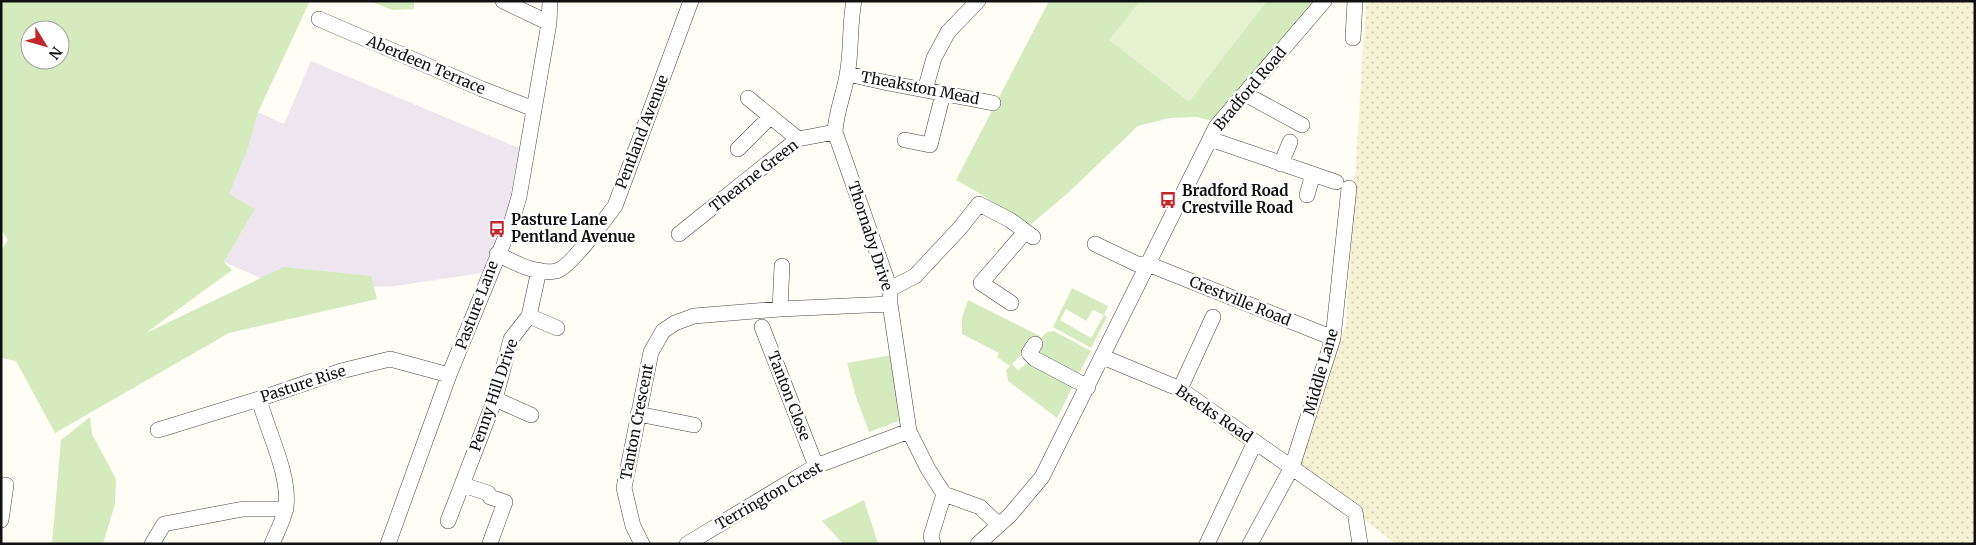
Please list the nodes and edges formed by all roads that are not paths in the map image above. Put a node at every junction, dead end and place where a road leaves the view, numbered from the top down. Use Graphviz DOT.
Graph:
graph roads {
  1 [pos="503,1"];
  2 [pos="550,1"];
  3 [pos="691,1"];
  4 [pos="854,1"];
  5 [pos="978,1"];
  6 [pos="1324,1"];
  7 [pos="1355,1"];
  8 [pos="319,19"];
  9 [pos="549,23"];
  10 [pos="1353,38"];
  11 [pos="848,74"];
  12 [pos="924,90"];
  13 [pos="943,94"];
  14 [pos="1245,94"];
  15 [pos="748,98"];
  16 [pos="993,103"];
  17 [pos="534,108"];
  18 [pos="770,117"];
  19 [pos="1302,125"];
  20 [pos="835,132"];
  21 [pos="798,139"];
  22 [pos="1210,139"];
  23 [pos="905,140"];
  24 [pos="1290,142"];
  25 [pos="738,149"];
  26 [pos="1281,164"];
  27 [pos="1313,174"];
  28 [pos="1307,195"];
  29 [pos="679,234"];
  30 [pos="1095,244"];
  31 [pos="497,254"];
  32 [pos="1148,264"];
  33 [pos="782,266"];
  34 [pos="538,270"];
  35 [pos="890,297"];
  36 [pos="1011,303"];
  37 [pos="780,309"];
  38 [pos="528,316"];
  39 [pos="1213,317"];
  40 [pos="762,327"];
  41 [pos="557,328"];
  42 [pos="1333,338"];
  43 [pos="1029,353"];
  44 [pos="1104,357"];
  45 [pos="449,376"];
  46 [pos="1088,388"];
  47 [pos="1180,390"];
  48 [pos="259,399"];
  49 [pos="495,399"];
  50 [pos="638,414"];
  51 [pos="531,415"];
  52 [pos="694,425"];
  53 [pos="158,430"];
  54 [pos="909,431"];
  55 [pos="1255,442"];
  56 [pos="816,466"];
  57 [pos="1292,467"];
  58 [pos="6,485"];
  59 [pos="463,485"];
  60 [pos="944,494"];
  61 [pos="286,509"];
  62 [pos="1,520"];
  63 [pos="448,521"];
  64 [pos="998,525"];
  65 [pos="490,543"];
  66 [pos="152,544"];
  67 [pos="272,544"];
  68 [pos="388,544"];
  69 [pos="642,544"];
  70 [pos="687,544"];
  71 [pos="933,544"];
  72 [pos="978,544"];
  73 [pos="1207,544"];
  74 [pos="1250,544"];
  75 [pos="1360,544"];
  1 -- 9 [label="street"];
  2 -- 9 [label="street, Pasture Lane"];
  3 -- 34 [label="street, Pentland Avenue"];
  4 -- 11 [label="street, Thornaby Drive"];
  5 -- 12 [label="street"];
  6 -- 14 [label="street, Bradford Road"];
  7 -- 10 [label="street"];
  8 -- 17 [label="street, Aberdeen Terrace"];
  9 -- 17 [label="street, Pasture Lane"];
  11 -- 12 [label="street, Theakston Mead"];
  11 -- 20 [label="street, Thornaby Drive"];
  12 -- 13 [label="street, Theakston Mead"];
  13 -- 16 [label="street, Theakston Mead"];
  13 -- 23 [label="street"];
  14 -- 19 [label="street"];
  14 -- 22 [label="street, Bradford Road"];
  15 -- 18 [label="street"];
  17 -- 31 [label="street, Pasture Lane"];
  18 -- 21 [label="street"];
  18 -- 25 [label="street"];
  20 -- 21 [label="street, Thearne Green"];
  20 -- 35 [label="street, Thornaby Drive"];
  21 -- 29 [label="street, Thearne Green"];
  22 -- 26 [label="street"];
  22 -- 32 [label="street, Bradford Road"];
  24 -- 26 [label="street"];
  26 -- 27 [label="street"];
  27 -- 28 [label="street"];
  27 -- 42 [label="street, Middle Lane"];
  30 -- 32 [label="street"];
  31 -- 34 [label="street, Pentland Avenue"];
  31 -- 45 [label="street, Pasture Lane"];
  32 -- 42 [label="street, Crestville Road"];
  32 -- 44 [label="street, Bradford Road"];
  33 -- 37 [label="street"];
  34 -- 38 [label="street, Penny Hill Drive"];
  35 -- 36 [label="street"];
  35 -- 37 [label="street"];
  35 -- 54 [label="street, Thornaby Drive"];
  37 -- 50 [label="street, Tanton Crescent"];
  38 -- 41 [label="street"];
  38 -- 49 [label="street, Penny Hill Drive"];
  39 -- 47 [label="street"];
  40 -- 56 [label="street, Tanton Close"];
  42 -- 57 [label="street, Middle Lane"];
  43 -- 46 [label="street"];
  44 -- 46 [label="street, Bradford Road"];
  44 -- 47 [label="street, Brecks Road"];
  45 -- 48 [label="street, Pasture Rise"];
  45 -- 68 [label="street, Pasture Lane"];
  46 -- 64 [label="street, Bradford Road"];
  47 -- 55 [label="street, Brecks Road"];
  48 -- 53 [label="street, Pasture Rise"];
  48 -- 61 [label="street"];
  49 -- 51 [label="street"];
  49 -- 59 [label="street, Penny Hill Drive"];
  50 -- 52 [label="street"];
  50 -- 69 [label="street, Tanton Crescent"];
  54 -- 56 [label="street, Terrington Crest"];
  54 -- 60 [label="street, Thornaby Drive"];
  55 -- 57 [label="street, Brecks Road"];
  55 -- 73 [label="street"];
  56 -- 70 [label="street, Terrington Crest"];
  57 -- 74 [label="street, Middle Lane"];
  57 -- 75 [label="street, Brecks Road"];
  58 -- 62 [label="street"];
  59 -- 63 [label="street, Penny Hill Drive"];
  59 -- 65 [label="street"];
  60 -- 64 [label="street"];
  60 -- 71 [label="street"];
  61 -- 66 [label="street"];
  61 -- 67 [label="street"];
  64 -- 72 [label="street, Bradford Road"];
}
